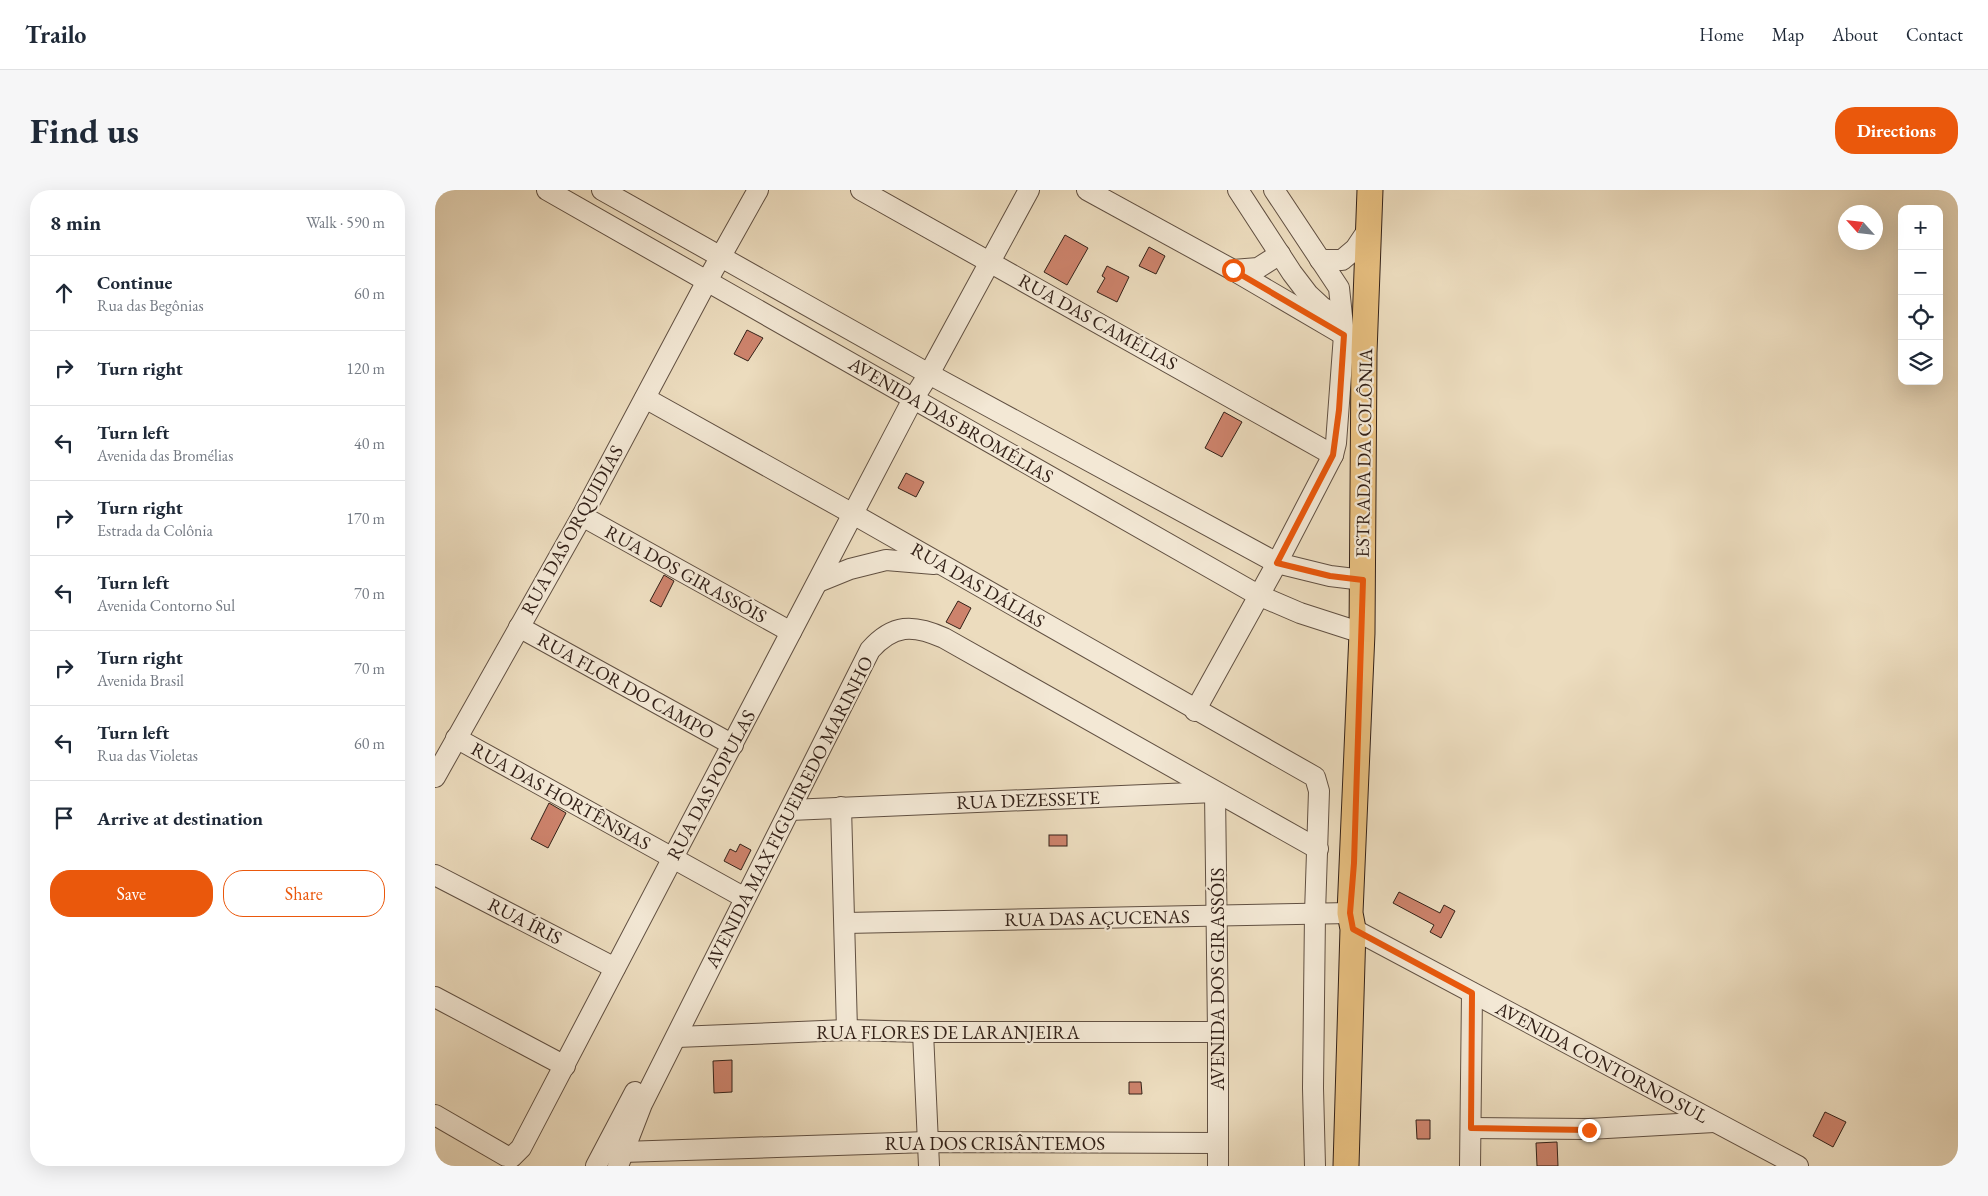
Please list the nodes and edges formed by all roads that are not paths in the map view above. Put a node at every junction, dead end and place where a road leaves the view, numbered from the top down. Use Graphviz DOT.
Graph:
graph roads {
  1 [pos="547,190"];
  2 [pos="602,190"];
  3 [pos="758,190"];
  4 [pos="861,190"];
  5 [pos="1029,190"];
  6 [pos="1087,190"];
  7 [pos="1238,190"];
  8 [pos="1274,190"];
  9 [pos="1370,190"];
  10 [pos="1369,228"];
  11 [pos="1280,254"];
  12 [pos="721,257"];
  13 [pos="1321,260"];
  14 [pos="990,261"];
  15 [pos="1233,270"];
  16 [pos="707,281"];
  17 [pos="1343,327"];
  18 [pos="929,374"];
  19 [pos="645,398"];
  20 [pos="913,399"];
  21 [pos="1333,455"];
  22 [pos="853,514"];
  23 [pos="581,516"];
  24 [pos="1277,563"];
  25 [pos="942,565"];
  26 [pos="1363,580"];
  27 [pos="818,582"];
  28 [pos="1258,595"];
  29 [pos="519,627"];
  30 [pos="791,632"];
  31 [pos="1362,632"];
  32 [pos="1195,711"];
  33 [pos="456,738"];
  34 [pos="733,745"];
  35 [pos="435,777"];
  36 [pos="1215,792"];
  37 [pos="841,807"];
  38 [pos="790,810"];
  39 [pos="1318,849"];
  40 [pos="673,859"];
  41 [pos="435,874"];
  42 [pos="742,897"];
  43 [pos="1315,912"];
  44 [pos="1217,916"];
  45 [pos="1351,921"];
  46 [pos="845,923"];
  47 [pos="615,968"];
  48 [pos="1472,993"];
  49 [pos="435,997"];
  50 [pos="847,1030"];
  51 [pos="923,1032"];
  52 [pos="1219,1032"];
  53 [pos="677,1036"];
  54 [pos="565,1066"];
  55 [pos="435,1115"];
  56 [pos="1716,1122"];
  57 [pos="1471,1128"];
  58 [pos="928,1142"];
  59 [pos="1217,1143"];
  60 [pos="620,1159"];
  61 [pos="596,1166"];
  62 [pos="929,1166"];
  63 [pos="1218,1166"];
  64 [pos="1315,1166"];
  65 [pos="1346,1166"];
  66 [pos="1471,1166"];
  67 [pos="1798,1166"];
  1 -- 16 [label="street, AVENIDA DAS BROMÉLIAS"];
  2 -- 12 [label="street, AVENIDA DAS BROMÉLIAS"];
  3 -- 12 [label="street, RUA DAS ORQUIDIAS"];
  4 -- 14 [label="street, RUA DAS CAMÉLIAS"];
  5 -- 14 [label="street, RUA DAS POPULAS"];
  6 -- 15 [label="street"];
  7 -- 11 [label="street"];
  8 -- 13 [label="street"];
  9 -- 10 [label="main road, ESTRADA DA COLÔNIA"];
  10 -- 13 [label="street"];
  10 -- 26 [label="main road, ESTRADA DA COLÔNIA"];
  11 -- 15 [label="street"];
  11 -- 17 [label="street"];
  12 -- 16 [label="street, RUA DAS ORQUIDIAS"];
  12 -- 18 [label="street, AVENIDA DAS BROMÉLIAS"];
  13 -- 17 [label="street"];
  14 -- 18 [label="street, RUA DAS POPULAS"];
  14 -- 21 [label="street, RUA DAS CAMÉLIAS"];
  15 -- 17 [label="street"];
  16 -- 19 [label="street, RUA DAS ORQUIDIAS"];
  16 -- 20 [label="street, AVENIDA DAS BROMÉLIAS"];
  17 -- 21 [label="street"];
  18 -- 20 [label="street, RUA DAS POPULAS"];
  18 -- 24 [label="street, AVENIDA DAS BROMÉLIAS"];
  19 -- 22 [label="street, RUA DAS DÁLIAS"];
  19 -- 23 [label="street, RUA DAS ORQUIDIAS"];
  20 -- 22 [label="street, RUA DAS POPULAS"];
  20 -- 28 [label="street, AVENIDA DAS BROMÉLIAS"];
  21 -- 24 [label="street"];
  22 -- 25 [label="street, RUA DAS DÁLIAS"];
  22 -- 27 [label="street, RUA DAS POPULAS"];
  23 -- 29 [label="street, RUA DAS ORQUIDIAS"];
  23 -- 30 [label="street, RUA DOS GIRASSÓIS"];
  24 -- 26 [label="street, AVENIDA DAS BROMÉLIAS"];
  24 -- 28 [label="street"];
  25 -- 27 [label="street"];
  25 -- 32 [label="street, RUA DAS DÁLIAS"];
  26 -- 31 [label="main road, ESTRADA DA COLÔNIA"];
  27 -- 30 [label="street, RUA DAS POPULAS"];
  28 -- 31 [label="street, AVENIDA DAS BROMÉLIAS"];
  28 -- 32 [label="street"];
  29 -- 33 [label="street, RUA DAS ORQUIDIAS"];
  29 -- 34 [label="street, RUA FLOR DO CAMPO"];
  30 -- 34 [label="street, RUA DAS POPULAS"];
  31 -- 45 [label="main road, ESTRADA DA COLÔNIA"];
  32 -- 39 [label="street, RUA DAS DÁLIAS"];
  33 -- 35 [label="street, RUA DAS ORQUIDIAS"];
  33 -- 40 [label="street, RUA DAS HORTÊNSIAS"];
  34 -- 40 [label="street, RUA DAS POPULAS"];
  36 -- 37 [label="street, RUA DEZESSETE"];
  36 -- 38 [label="street, AVENIDA MAX FIGUEIREDO MARINHO"];
  36 -- 39 [label="street, AVENIDA MAX FIGUEIREDO MARINHO"];
  36 -- 44 [label="street, AVENIDA DOS GIRASSÓIS"];
  37 -- 38 [label="street, RUA DEZESSETE"];
  37 -- 46 [label="street"];
  38 -- 42 [label="street, AVENIDA MAX FIGUEIREDO MARINHO"];
  39 -- 43 [label="street"];
  40 -- 42 [label="street, RUA DAS HORTÊNSIAS"];
  40 -- 47 [label="street, RUA DAS POPULAS"];
  41 -- 47 [label="street, RUA ÍRIS"];
  42 -- 53 [label="street, AVENIDA MAX FIGUEIREDO MARINHO"];
  42 -- 61 [label="street"];
  43 -- 44 [label="street, RUA DAS AÇUCENAS"];
  43 -- 45 [label="street, RUA DAS AÇUCENAS"];
  43 -- 64 [label="street"];
  44 -- 46 [label="street, RUA DAS AÇUCENAS"];
  44 -- 52 [label="street, AVENIDA DOS GIRASSÓIS"];
  45 -- 48 [label="street, AVENIDA CONTORNO SUL"];
  45 -- 65 [label="main road, ESTRADA DA COLÔNIA"];
  46 -- 50 [label="street"];
  47 -- 54 [label="street, RUA DAS POPULAS"];
  48 -- 56 [label="street, AVENIDA CONTORNO SUL"];
  48 -- 57 [label="street"];
  49 -- 54 [label="street"];
  50 -- 51 [label="street, RUA FLORES DE LARANJEIRA"];
  50 -- 53 [label="street, RUA FLORES DE LARANJEIRA"];
  51 -- 52 [label="street, RUA FLORES DE LARANJEIRA"];
  51 -- 58 [label="street"];
  52 -- 59 [label="street, AVENIDA DOS GIRASSÓIS"];
  53 -- 60 [label="street, AVENIDA MAX FIGUEIREDO MARINHO"];
  54 -- 55 [label="street, RUA DAS POPULAS"];
  56 -- 57 [label="street"];
  56 -- 67 [label="street, AVENIDA CONTORNO SUL"];
  57 -- 66 [label="street"];
  58 -- 59 [label="street, RUA DOS CRISÂNTEMOS"];
  58 -- 60 [label="street, RUA DOS CRISÂNTEMOS"];
  58 -- 62 [label="street"];
  59 -- 63 [label="street, AVENIDA DOS GIRASSÓIS"];
}
